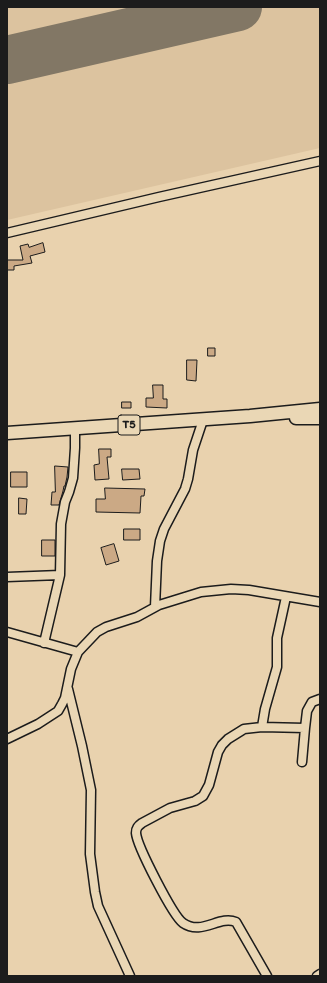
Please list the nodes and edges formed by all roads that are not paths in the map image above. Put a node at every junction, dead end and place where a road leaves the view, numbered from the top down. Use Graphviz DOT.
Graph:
graph roads {
  1 [pos="320,161"];
  2 [pos="7,233"];
  3 [pos="320,409"];
  4 [pos="250,416"];
  5 [pos="320,418"];
  6 [pos="203,420"];
  7 [pos="75,428"];
  8 [pos="7,433"];
  9 [pos="60,574"];
  10 [pos="7,577"];
  11 [pos="286,597"];
  12 [pos="320,602"];
  13 [pos="155,607"];
  14 [pos="7,632"];
  15 [pos="44,643"];
  16 [pos="78,652"];
  17 [pos="67,686"];
  18 [pos="320,699"];
  19 [pos="262,727"];
  20 [pos="305,728"];
  21 [pos="7,739"];
  22 [pos="302,762"];
  23 [pos="320,974"];
  24 [pos="130,976"];
  25 [pos="267,976"];
  26 [pos="317,976"];
  1 -- 2 [label="street"];
  3 -- 4 [label="highway, T5"];
  4 -- 5 [label="highway, T5"];
  4 -- 6 [label="highway, T5"];
  6 -- 7 [label="highway, T5"];
  6 -- 13 [label="street"];
  7 -- 8 [label="highway, T5"];
  7 -- 9 [label="street"];
  9 -- 10 [label="street"];
  9 -- 15 [label="street"];
  11 -- 12 [label="street"];
  11 -- 13 [label="street"];
  11 -- 19 [label="street"];
  13 -- 16 [label="street"];
  14 -- 15 [label="street"];
  15 -- 16 [label="street"];
  16 -- 17 [label="street"];
  17 -- 21 [label="street"];
  17 -- 24 [label="street"];
  18 -- 20 [label="street"];
  19 -- 20 [label="street"];
  19 -- 25 [label="street"];
  20 -- 22 [label="street"];
  23 -- 26 [label="street"];
}
